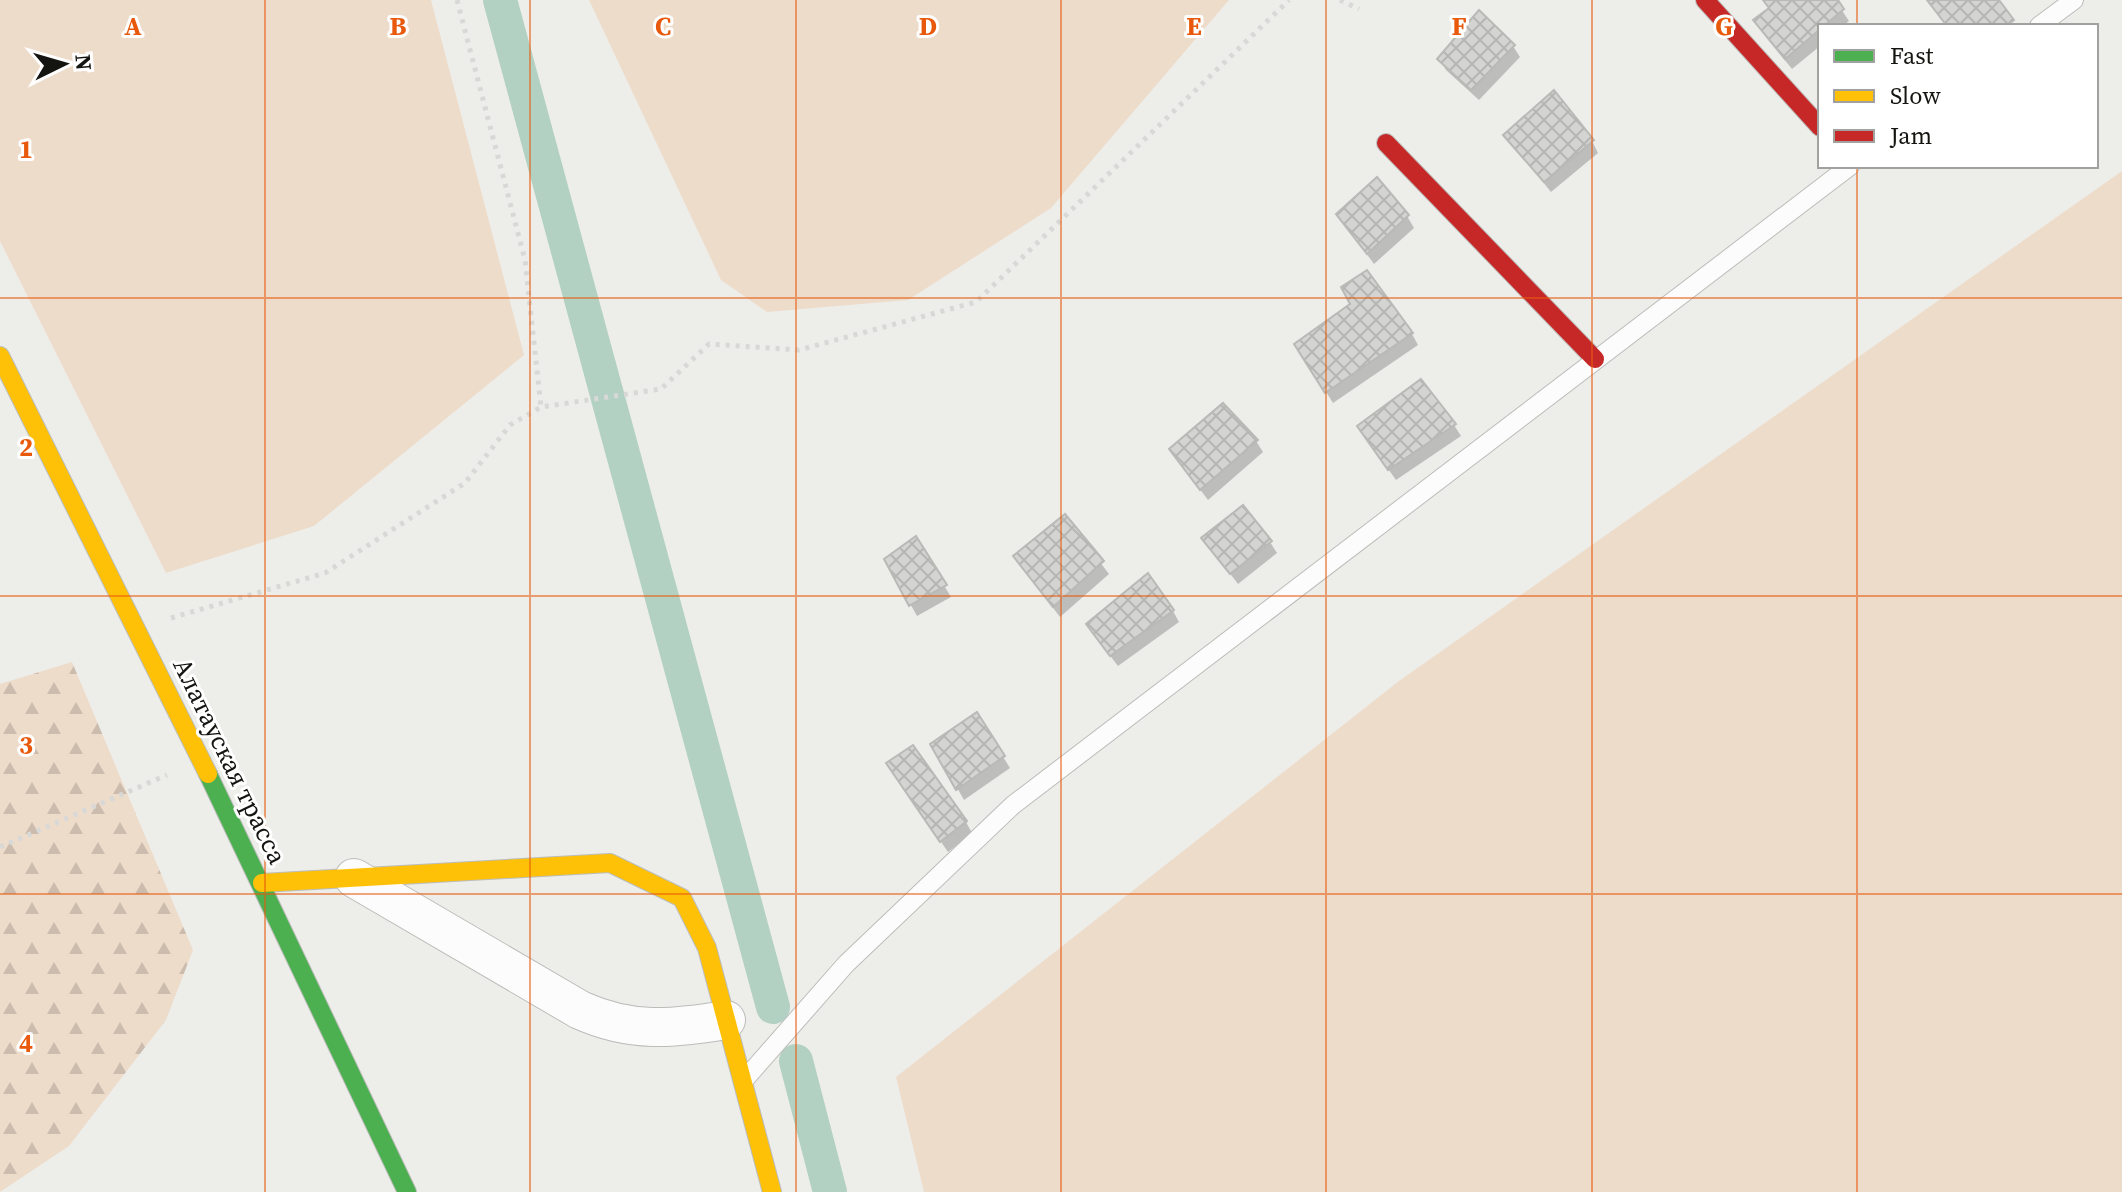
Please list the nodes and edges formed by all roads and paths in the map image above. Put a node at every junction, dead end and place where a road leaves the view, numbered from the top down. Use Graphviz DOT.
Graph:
graph roads {
  1 [pos="457,0"];
  2 [pos="1289,0"];
  3 [pos="1340,0"];
  4 [pos="1705,0"];
  5 [pos="2074,0"];
  6 [pos="1359,9"];
  7 [pos="2042,24"];
  8 [pos="1818,125"];
  9 [pos="1386,143"];
  10 [pos="1847,168"];
  11 [pos="0,356"];
  12 [pos="1595,359"];
  13 [pos="543,407"];
  14 [pos="136,629"];
  15 [pos="201,761"];
  16 [pos="0,847"];
  17 [pos="354,878"];
  18 [pos="262,883"];
  19 [pos="726,1020"];
  20 [pos="743,1082"];
  21 [pos="407,1192"];
  22 [pos="772,1192"];
  1 -- 13 [label="path"];
  2 -- 13 [label="path"];
  3 -- 6 [label="path"];
  4 -- 8 [label="street"];
  5 -- 7 [label="lane"];
  9 -- 12 [label="street"];
  10 -- 12 [label="lane"];
  11 -- 14 [label="street, Алатауская трасса"];
  12 -- 20 [label="lane"];
  13 -- 14 [label="path"];
  14 -- 15 [label="street, Алатауская трасса"];
  15 -- 16 [label="path"];
  15 -- 18 [label="street, Алатауская трасса"];
  17 -- 18 [label="street"];
  17 -- 19 [label="street"];
  17 -- 19 [label="street"];
  18 -- 21 [label="street, Алатауская трасса"];
  19 -- 20 [label="street"];
  20 -- 22 [label="street"];
}
